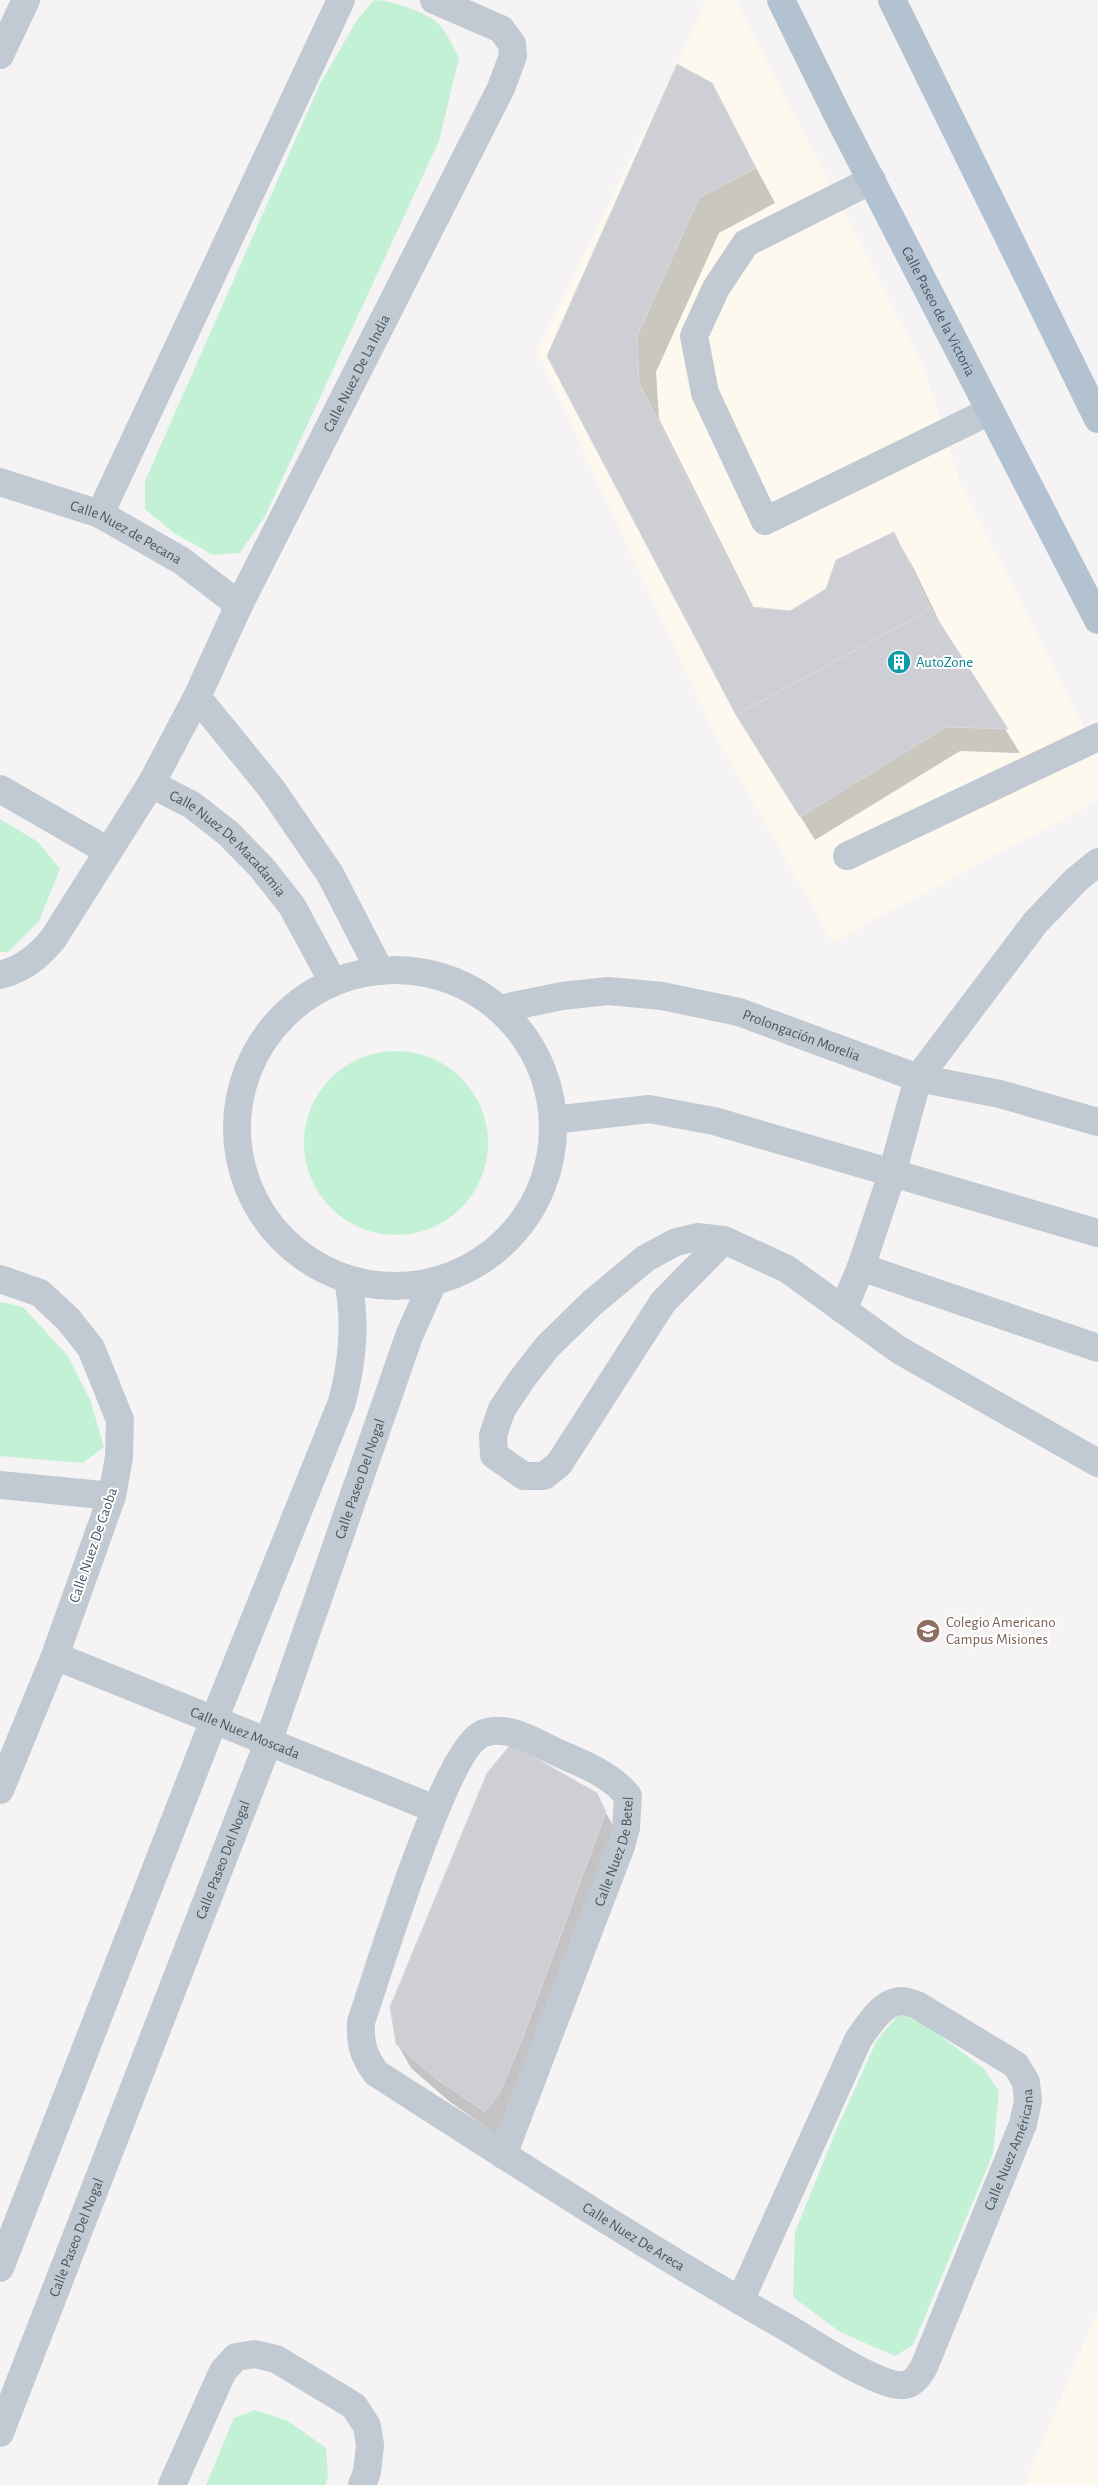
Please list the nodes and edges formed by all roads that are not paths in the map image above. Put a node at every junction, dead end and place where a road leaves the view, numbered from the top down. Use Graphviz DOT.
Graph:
graph roads {
  1 [pos="26,0"];
  2 [pos="341,0"];
  3 [pos="434,0"];
  4 [pos="782,0"];
  5 [pos="892,0"];
  6 [pos="0,55"];
  7 [pos="872,180"];
  8 [pos="990,410"];
  9 [pos="1098,419"];
  10 [pos="0,482"];
  11 [pos="100,514"];
  12 [pos="240,605"];
  13 [pos="1098,620"];
  14 [pos="197,697"];
  15 [pos="1098,737"];
  16 [pos="152,784"];
  17 [pos="0,789"];
  18 [pos="108,851"];
  19 [pos="847,856"];
  20 [pos="1098,862"];
  21 [pos="380,970"];
  22 [pos="0,975"];
  23 [pos="333,982"];
  24 [pos="499,1009"];
  25 [pos="918,1078"];
  26 [pos="553,1120"];
  27 [pos="1098,1122"];
  28 [pos="892,1174"];
  29 [pos="1098,1233"];
  30 [pos="724,1240"];
  31 [pos="861,1267"];
  32 [pos="0,1280"];
  33 [pos="348,1280"];
  34 [pos="432,1282"];
  35 [pos="843,1310"];
  36 [pos="1098,1348"];
  37 [pos="1098,1463"];
  38 [pos="0,1485"];
  39 [pos="112,1496"];
  40 [pos="55,1656"];
  41 [pos="214,1720"];
  42 [pos="268,1743"];
  43 [pos="1,1783"];
  44 [pos="435,1809"];
  45 [pos="376,2073"];
  46 [pos="503,2155"];
  47 [pos="0,2268"];
  48 [pos="740,2301"];
  49 [pos="899,2386"];
  50 [pos="0,2433"];
  51 [pos="172,2485"];
  52 [pos="362,2485"];
  1 -- 6 [label="street"];
  2 -- 11 [label="street"];
  3 -- 12 [label="street, Calle Nuez De La India"];
  4 -- 7 [label="main road, Calle Paseo de la Victoria"];
  5 -- 9 [label="main road"];
  7 -- 8 [label="main road, Calle Paseo de la Victoria"];
  7 -- 8 [label="street"];
  8 -- 13 [label="main road, Calle Paseo de la Victoria"];
  10 -- 11 [label="street, Calle Nuez de Pecana"];
  11 -- 12 [label="street, Calle Nuez de Pecana"];
  12 -- 14 [label="street, Calle Nuez De La India"];
  14 -- 16 [label="street, Calle Nuez De La India"];
  14 -- 21 [label="street"];
  15 -- 19 [label="street"];
  16 -- 18 [label="street, Calle Nuez De Macadamia"];
  16 -- 23 [label="street, Calle Nuez De Macadamia"];
  17 -- 18 [label="street"];
  18 -- 22 [label="street, Calle Nuez De Macadamia"];
  20 -- 25 [label="street"];
  21 -- 23 [label="street"];
  21 -- 24 [label="street"];
  23 -- 33 [label="street"];
  24 -- 25 [label="street, Prolongación Morelia"];
  24 -- 26 [label="street"];
  25 -- 27 [label="street, Prolongación Morelia"];
  25 -- 28 [label="street"];
  26 -- 28 [label="street"];
  26 -- 34 [label="street"];
  28 -- 29 [label="street"];
  28 -- 31 [label="street"];
  30 -- 30 [label="street"];
  30 -- 35 [label="street"];
  31 -- 35 [label="street"];
  31 -- 36 [label="street"];
  32 -- 39 [label="street, Calle Nuez De Caoba"];
  33 -- 34 [label="street"];
  33 -- 41 [label="street"];
  34 -- 42 [label="street, Calle Paseo Del Nogal"];
  35 -- 37 [label="street"];
  38 -- 39 [label="street"];
  39 -- 40 [label="street, Calle Nuez De Caoba"];
  40 -- 41 [label="street, Calle Nuez Moscada"];
  40 -- 43 [label="street, Calle Nuez De Caoba"];
  41 -- 42 [label="street, Calle Nuez Moscada"];
  41 -- 47 [label="street"];
  42 -- 44 [label="street, Calle Nuez Moscada"];
  42 -- 50 [label="street, Calle Paseo Del Nogal"];
  44 -- 45 [label="street, Calle Nuez De Betel"];
  44 -- 46 [label="street, Calle Nuez De Betel"];
  45 -- 46 [label="street, Calle Nuez De Areca"];
  46 -- 48 [label="street, Calle Nuez De Areca"];
  48 -- 49 [label="street, Calle Nuez De Areca"];
  48 -- 49 [label="street, Calle Nuez Américana"];
  51 -- 52 [label="street"];
}
